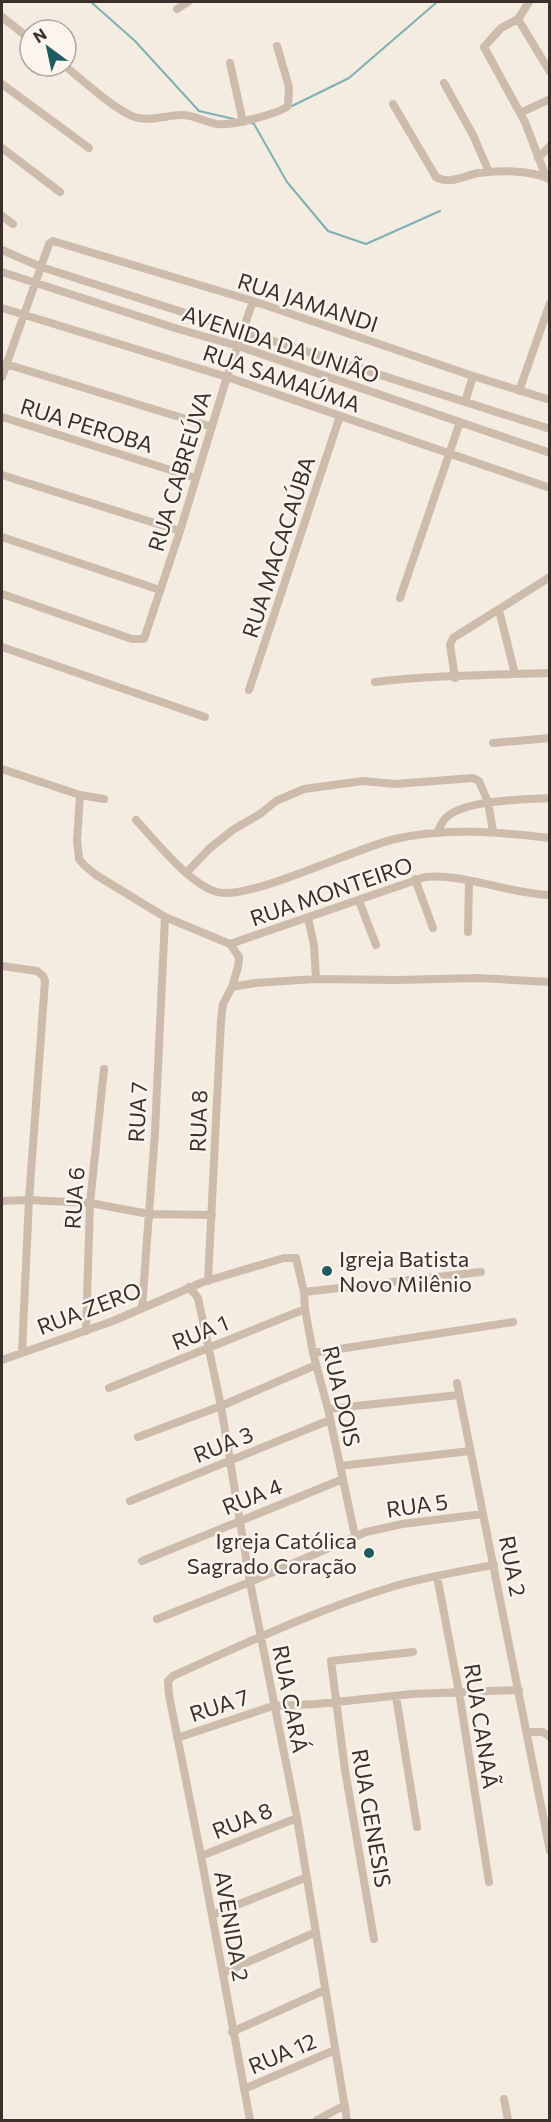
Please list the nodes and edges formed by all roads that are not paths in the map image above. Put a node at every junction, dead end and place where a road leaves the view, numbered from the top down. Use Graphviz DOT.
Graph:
graph roads {
  1 [pos="188,2"];
  2 [pos="529,2"];
  3 [pos="177,9"];
  4 [pos="2,17"];
  5 [pos="518,19"];
  6 [pos="18,30"];
  7 [pos="277,46"];
  8 [pos="231,63"];
  9 [pos="549,72"];
  10 [pos="78,76"];
  11 [pos="444,83"];
  12 [pos="2,84"];
  13 [pos="549,99"];
  14 [pos="393,104"];
  15 [pos="520,113"];
  16 [pos="243,122"];
  17 [pos="549,146"];
  18 [pos="2,148"];
  19 [pos="89,148"];
  20 [pos="538,159"];
  21 [pos="489,172"];
  22 [pos="548,178"];
  23 [pos="60,192"];
  24 [pos="2,216"];
  25 [pos="13,224"];
  26 [pos="2,250"];
  27 [pos="40,267"];
  28 [pos="2,272"];
  29 [pos="35,284"];
  30 [pos="253,302"];
  31 [pos="549,303"];
  32 [pos="2,308"];
  33 [pos="24,315"];
  34 [pos="243,330"];
  35 [pos="238,346"];
  36 [pos="6,364"];
  37 [pos="473,376"];
  38 [pos="2,377"];
  39 [pos="227,377"];
  40 [pos="519,391"];
  41 [pos="549,400"];
  42 [pos="465,402"];
  43 [pos="340,416"];
  44 [pos="2,417"];
  45 [pos="460,422"];
  46 [pos="212,427"];
  47 [pos="549,429"];
  48 [pos="549,453"];
  49 [pos="449,454"];
  50 [pos="2,475"];
  51 [pos="196,478"];
  52 [pos="549,488"];
  53 [pos="180,531"];
  54 [pos="2,537"];
  55 [pos="549,577"];
  56 [pos="160,590"];
  57 [pos="2,594"];
  58 [pos="400,598"];
  59 [pos="500,610"];
  60 [pos="2,648"];
  61 [pos="549,673"];
  62 [pos="515,674"];
  63 [pos="455,678"];
  64 [pos="375,682"];
  65 [pos="249,690"];
  66 [pos="205,717"];
  67 [pos="549,738"];
  68 [pos="493,743"];
  69 [pos="2,769"];
  70 [pos="80,795"];
  71 [pos="549,798"];
  72 [pos="104,799"];
  73 [pos="488,802"];
  74 [pos="136,820"];
  75 [pos="493,831"];
  76 [pos="437,833"];
  77 [pos="549,837"];
  78 [pos="186,873"];
  79 [pos="416,879"];
  80 [pos="469,881"];
  81 [pos="549,895"];
  82 [pos="359,901"];
  83 [pos="165,917"];
  84 [pos="308,918"];
  85 [pos="433,928"];
  86 [pos="468,932"];
  87 [pos="230,944"];
  88 [pos="375,945"];
  89 [pos="2,966"];
  90 [pos="316,979"];
  91 [pos="549,982"];
  92 [pos="232,987"];
  93 [pos="104,1069"];
  94 [pos="29,1200"];
  95 [pos="2,1201"];
  96 [pos="90,1203"];
  97 [pos="149,1214"];
  98 [pos="212,1215"];
  99 [pos="298,1264"];
  100 [pos="481,1272"];
  101 [pos="205,1282"];
  102 [pos="189,1287"];
  103 [pos="304,1292"];
  104 [pos="198,1298"];
  105 [pos="142,1308"];
  106 [pos="305,1309"];
  107 [pos="513,1322"];
  108 [pos="86,1331"];
  109 [pos="210,1347"];
  110 [pos="22,1352"];
  111 [pos="313,1353"];
  112 [pos="2,1360"];
  113 [pos="316,1365"];
  114 [pos="457,1383"];
  115 [pos="109,1388"];
  116 [pos="459,1395"];
  117 [pos="221,1406"];
  118 [pos="328,1409"];
  119 [pos="330,1420"];
  120 [pos="138,1437"];
  121 [pos="470,1451"];
  122 [pos="231,1461"];
  123 [pos="340,1466"];
  124 [pos="343,1479"];
  125 [pos="130,1501"];
  126 [pos="483,1514"];
  127 [pos="241,1519"];
  128 [pos="355,1536"];
  129 [pos="142,1561"];
  130 [pos="494,1565"];
  131 [pos="436,1576"];
  132 [pos="250,1582"];
  133 [pos="157,1619"];
  134 [pos="261,1636"];
  135 [pos="413,1652"];
  136 [pos="519,1690"];
  137 [pos="459,1692"];
  138 [pos="396,1696"];
  139 [pos="336,1702"];
  140 [pos="273,1706"];
  141 [pos="527,1732"];
  142 [pos="549,1737"];
  143 [pos="177,1738"];
  144 [pos="297,1818"];
  145 [pos="417,1827"];
  146 [pos="549,1851"];
  147 [pos="201,1856"];
  148 [pos="307,1877"];
  149 [pos="489,1882"];
  150 [pos="213,1915"];
  151 [pos="316,1932"];
  152 [pos="374,1939"];
  153 [pos="223,1973"];
  154 [pos="325,1990"];
  155 [pos="232,2032"];
  156 [pos="335,2050"];
  157 [pos="244,2089"];
  158 [pos="504,2099"];
  159 [pos="345,2105"];
  160 [pos="250,2121"];
  161 [pos="317,2121"];
  162 [pos="347,2121"];
  163 [pos="508,2121"];
  1 -- 3 [label="street"];
  2 -- 5 [label="street"];
  4 -- 6 [label="street"];
  5 -- 9 [label="street"];
  5 -- 15 [label="street"];
  7 -- 16 [label="street"];
  8 -- 16 [label="street"];
  10 -- 16 [label="street"];
  11 -- 21 [label="street"];
  12 -- 19 [label="street"];
  13 -- 15 [label="street"];
  14 -- 21 [label="street"];
  15 -- 20 [label="street"];
  17 -- 20 [label="street"];
  18 -- 23 [label="street"];
  20 -- 22 [label="street"];
  21 -- 22 [label="street"];
  24 -- 25 [label="street"];
  26 -- 27 [label="street"];
  27 -- 29 [label="street"];
  27 -- 30 [label="street, RUA JAMANDI"];
  27 -- 34 [label="street"];
  28 -- 29 [label="street, AVENIDA DA UNIÃO"];
  29 -- 33 [label="street"];
  29 -- 35 [label="street, AVENIDA DA UNIÃO"];
  30 -- 34 [label="street, RUA CABREÚVA"];
  30 -- 37 [label="street, RUA JAMANDI"];
  31 -- 40 [label="street"];
  32 -- 33 [label="street, RUA SAMAÚMA"];
  33 -- 36 [label="street"];
  33 -- 39 [label="street, RUA SAMAÚMA"];
  34 -- 35 [label="street, RUA CABREÚVA"];
  34 -- 42 [label="street"];
  35 -- 39 [label="street, RUA CABREÚVA"];
  35 -- 45 [label="street, AVENIDA DA UNIÃO"];
  36 -- 38 [label="street"];
  36 -- 46 [label="street"];
  37 -- 40 [label="street, RUA JAMANDI"];
  37 -- 42 [label="street"];
  39 -- 43 [label="street, RUA SAMAÚMA"];
  39 -- 46 [label="street, RUA CABREÚVA"];
  40 -- 41 [label="street, RUA JAMANDI"];
  42 -- 47 [label="street"];
  43 -- 49 [label="street, RUA SAMAÚMA"];
  43 -- 65 [label="street, RUA MACACAÚBA"];
  44 -- 51 [label="street, RUA PEROBA"];
  45 -- 48 [label="street, AVENIDA DA UNIÃO"];
  45 -- 49 [label="street"];
  46 -- 51 [label="street, RUA CABREÚVA"];
  49 -- 52 [label="street, RUA SAMAÚMA"];
  49 -- 58 [label="street"];
  50 -- 53 [label="street"];
  51 -- 53 [label="street, RUA CABREÚVA"];
  53 -- 56 [label="street, RUA CABREÚVA"];
  54 -- 56 [label="street"];
  55 -- 59 [label="street"];
  56 -- 57 [label="street, RUA CABREÚVA"];
  59 -- 62 [label="street"];
  59 -- 63 [label="street"];
  60 -- 66 [label="street"];
  61 -- 62 [label="street"];
  62 -- 63 [label="street"];
  63 -- 64 [label="street"];
  67 -- 68 [label="street"];
  69 -- 70 [label="street"];
  70 -- 72 [label="street"];
  70 -- 83 [label="street"];
  71 -- 73 [label="street"];
  73 -- 75 [label="street"];
  73 -- 76 [label="street"];
  73 -- 78 [label="street"];
  74 -- 78 [label="street"];
  75 -- 76 [label="street"];
  75 -- 77 [label="street"];
  76 -- 78 [label="street"];
  79 -- 80 [label="street, RUA MONTEIRO"];
  79 -- 82 [label="street, RUA MONTEIRO"];
  79 -- 85 [label="street"];
  80 -- 81 [label="street, RUA MONTEIRO"];
  80 -- 86 [label="street"];
  82 -- 84 [label="street, RUA MONTEIRO"];
  82 -- 88 [label="street"];
  83 -- 87 [label="street"];
  83 -- 97 [label="street, RUA 7"];
  84 -- 87 [label="street, RUA MONTEIRO"];
  84 -- 90 [label="street"];
  87 -- 92 [label="street, RUA 8"];
  89 -- 94 [label="street"];
  90 -- 91 [label="street"];
  90 -- 92 [label="street"];
  92 -- 98 [label="street, RUA 8"];
  93 -- 96 [label="street, RUA 6"];
  94 -- 95 [label="street"];
  94 -- 96 [label="street"];
  94 -- 110 [label="street"];
  96 -- 97 [label="street"];
  96 -- 108 [label="street, RUA 6"];
  97 -- 98 [label="street"];
  97 -- 105 [label="street, RUA 7"];
  98 -- 101 [label="street, RUA 8"];
  99 -- 101 [label="street, RUA ZERO"];
  99 -- 103 [label="street, RUA DOIS"];
  100 -- 103 [label="street"];
  101 -- 102 [label="street, RUA ZERO"];
  101 -- 104 [label="street, RUA 8"];
  102 -- 104 [label="street, RUA CARÁ"];
  102 -- 105 [label="street, RUA ZERO"];
  103 -- 106 [label="street, RUA DOIS"];
  104 -- 109 [label="street, RUA CARÁ"];
  105 -- 108 [label="street, RUA ZERO"];
  106 -- 109 [label="street, RUA 1"];
  106 -- 111 [label="street, RUA DOIS"];
  107 -- 111 [label="street"];
  108 -- 110 [label="street, RUA ZERO"];
  109 -- 115 [label="street, RUA 1"];
  109 -- 117 [label="street, RUA CARÁ"];
  110 -- 112 [label="street, RUA ZERO"];
  111 -- 113 [label="street, RUA DOIS"];
  113 -- 117 [label="street"];
  113 -- 118 [label="street, RUA DOIS"];
  114 -- 116 [label="street, RUA 2"];
  116 -- 118 [label="street"];
  116 -- 121 [label="street, RUA 2"];
  117 -- 120 [label="street"];
  117 -- 122 [label="street, RUA CARÁ"];
  118 -- 119 [label="street, RUA DOIS"];
  119 -- 122 [label="street, RUA 3"];
  119 -- 123 [label="street, RUA DOIS"];
  121 -- 123 [label="street"];
  121 -- 126 [label="street, RUA 2"];
  122 -- 125 [label="street, RUA 3"];
  122 -- 127 [label="street, RUA CARÁ"];
  123 -- 124 [label="street, RUA DOIS"];
  124 -- 127 [label="street, RUA 4"];
  124 -- 128 [label="street, RUA DOIS"];
  126 -- 128 [label="street, RUA 5"];
  126 -- 130 [label="street, RUA 2"];
  127 -- 129 [label="street, RUA 4"];
  127 -- 132 [label="street, RUA CARÁ"];
  128 -- 132 [label="street, RUA 5"];
  130 -- 131 [label="street"];
  130 -- 136 [label="street, RUA 2"];
  131 -- 134 [label="street"];
  131 -- 137 [label="street, RUA CANAÃ"];
  132 -- 133 [label="street, RUA 5"];
  132 -- 134 [label="street, RUA CARÁ"];
  134 -- 140 [label="street, RUA CARÁ"];
  134 -- 143 [label="street, AVENIDA 2"];
  135 -- 139 [label="street, RUA GENESIS"];
  136 -- 137 [label="street, RUA 7"];
  136 -- 141 [label="street, RUA 2"];
  137 -- 138 [label="street, RUA 7"];
  137 -- 149 [label="street, RUA CANAÃ"];
  138 -- 139 [label="street, RUA 7"];
  138 -- 145 [label="street"];
  139 -- 140 [label="street, RUA 7"];
  139 -- 152 [label="street, RUA GENESIS"];
  140 -- 143 [label="street, RUA 7"];
  140 -- 144 [label="street, RUA CARÁ"];
  141 -- 142 [label="street"];
  141 -- 146 [label="street"];
  143 -- 147 [label="street, AVENIDA 2"];
  144 -- 147 [label="street, RUA 8"];
  144 -- 148 [label="street, RUA CARÁ"];
  147 -- 150 [label="street, AVENIDA 2"];
  148 -- 150 [label="street"];
  148 -- 151 [label="street, RUA CARÁ"];
  150 -- 153 [label="street, AVENIDA 2"];
  151 -- 153 [label="street"];
  151 -- 154 [label="street, RUA CARÁ"];
  153 -- 155 [label="street, AVENIDA 2"];
  154 -- 155 [label="street"];
  154 -- 156 [label="street, RUA CARÁ"];
  155 -- 157 [label="street, AVENIDA 2"];
  156 -- 157 [label="street, RUA 12"];
  156 -- 159 [label="street, RUA CARÁ"];
  157 -- 160 [label="street, AVENIDA 2"];
  158 -- 163 [label="street"];
  159 -- 161 [label="street"];
  159 -- 162 [label="street, RUA CARÁ"];
}
